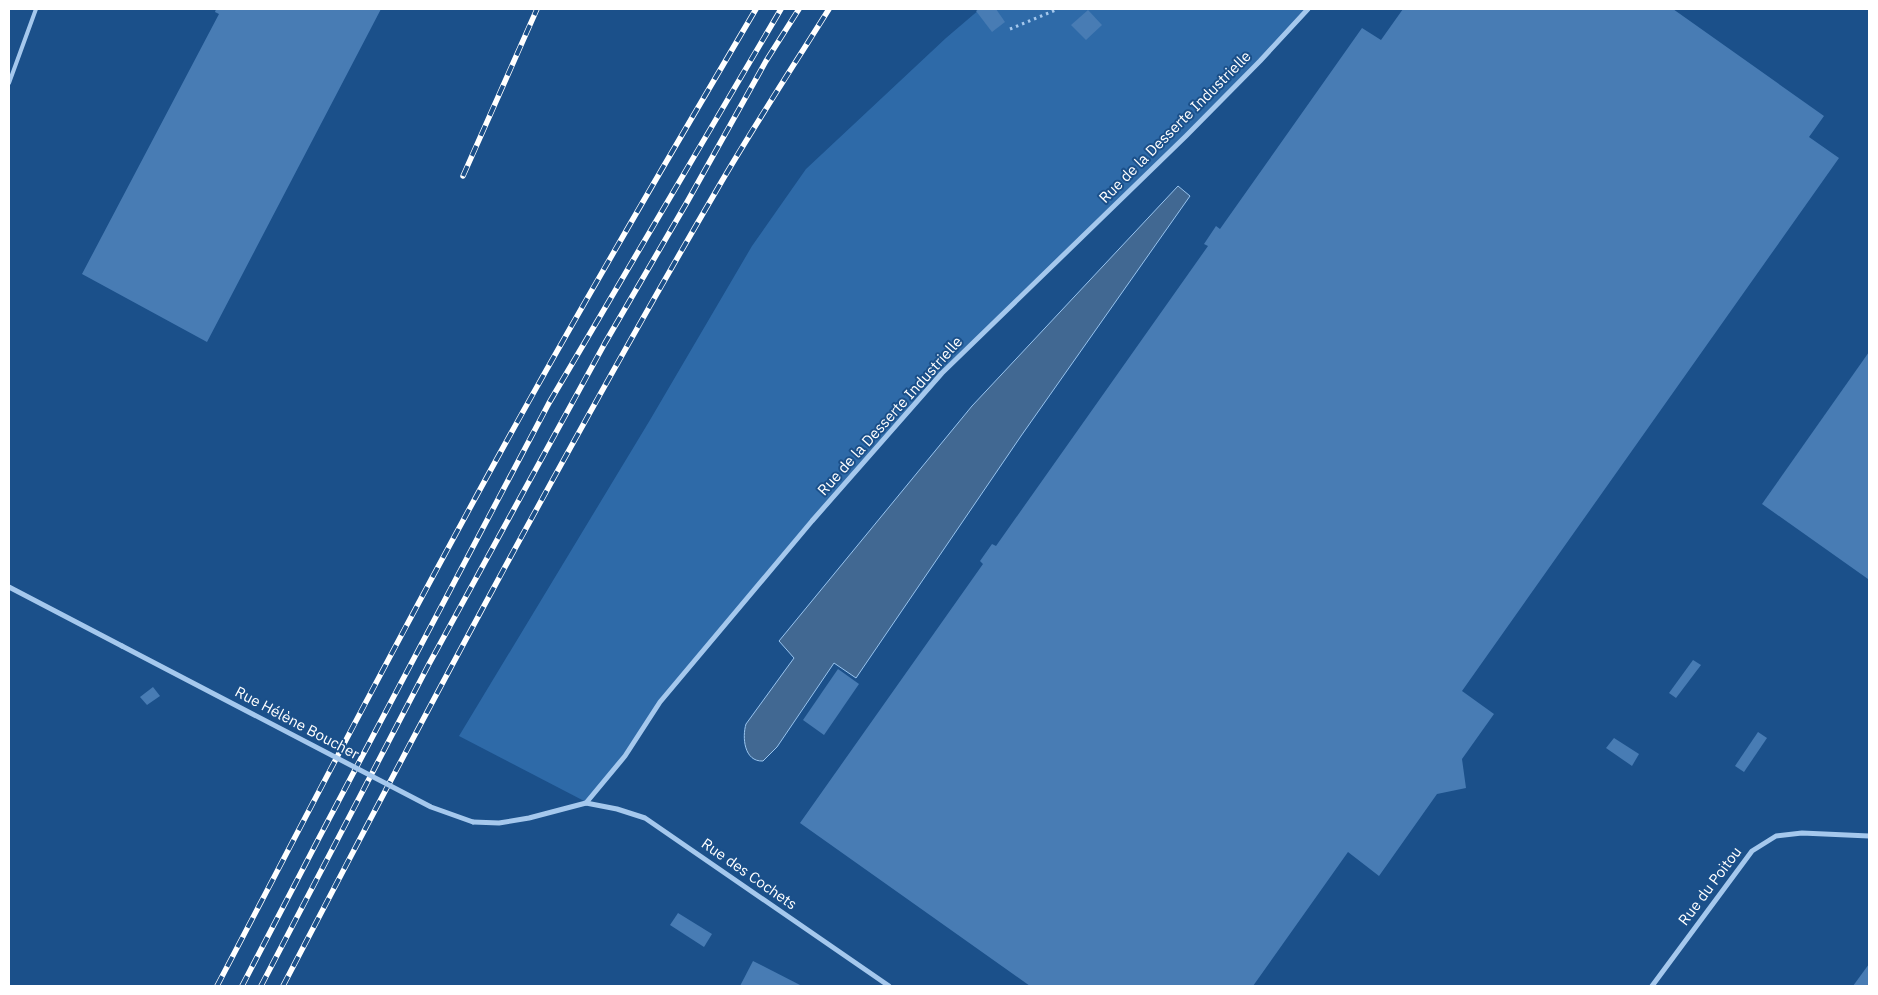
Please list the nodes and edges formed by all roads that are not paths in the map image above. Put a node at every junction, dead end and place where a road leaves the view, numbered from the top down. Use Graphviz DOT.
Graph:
graph roads {
  1 [pos="36,9"];
  2 [pos="1308,9"];
  3 [pos="9,82"];
  4 [pos="9,587"];
  5 [pos="586,803"];
  6 [pos="1869,836"];
  7 [pos="889,986"];
  8 [pos="1652,986"];
  1 -- 3 [label="lane"];
  2 -- 5 [label="street, Rue de la Desserte Industrielle"];
  4 -- 5 [label="street, Rue Hélène Boucher, bridge"];
  5 -- 7 [label="street, Rue des Cochets"];
  6 -- 8 [label="street, Rue du Poitou"];
}
